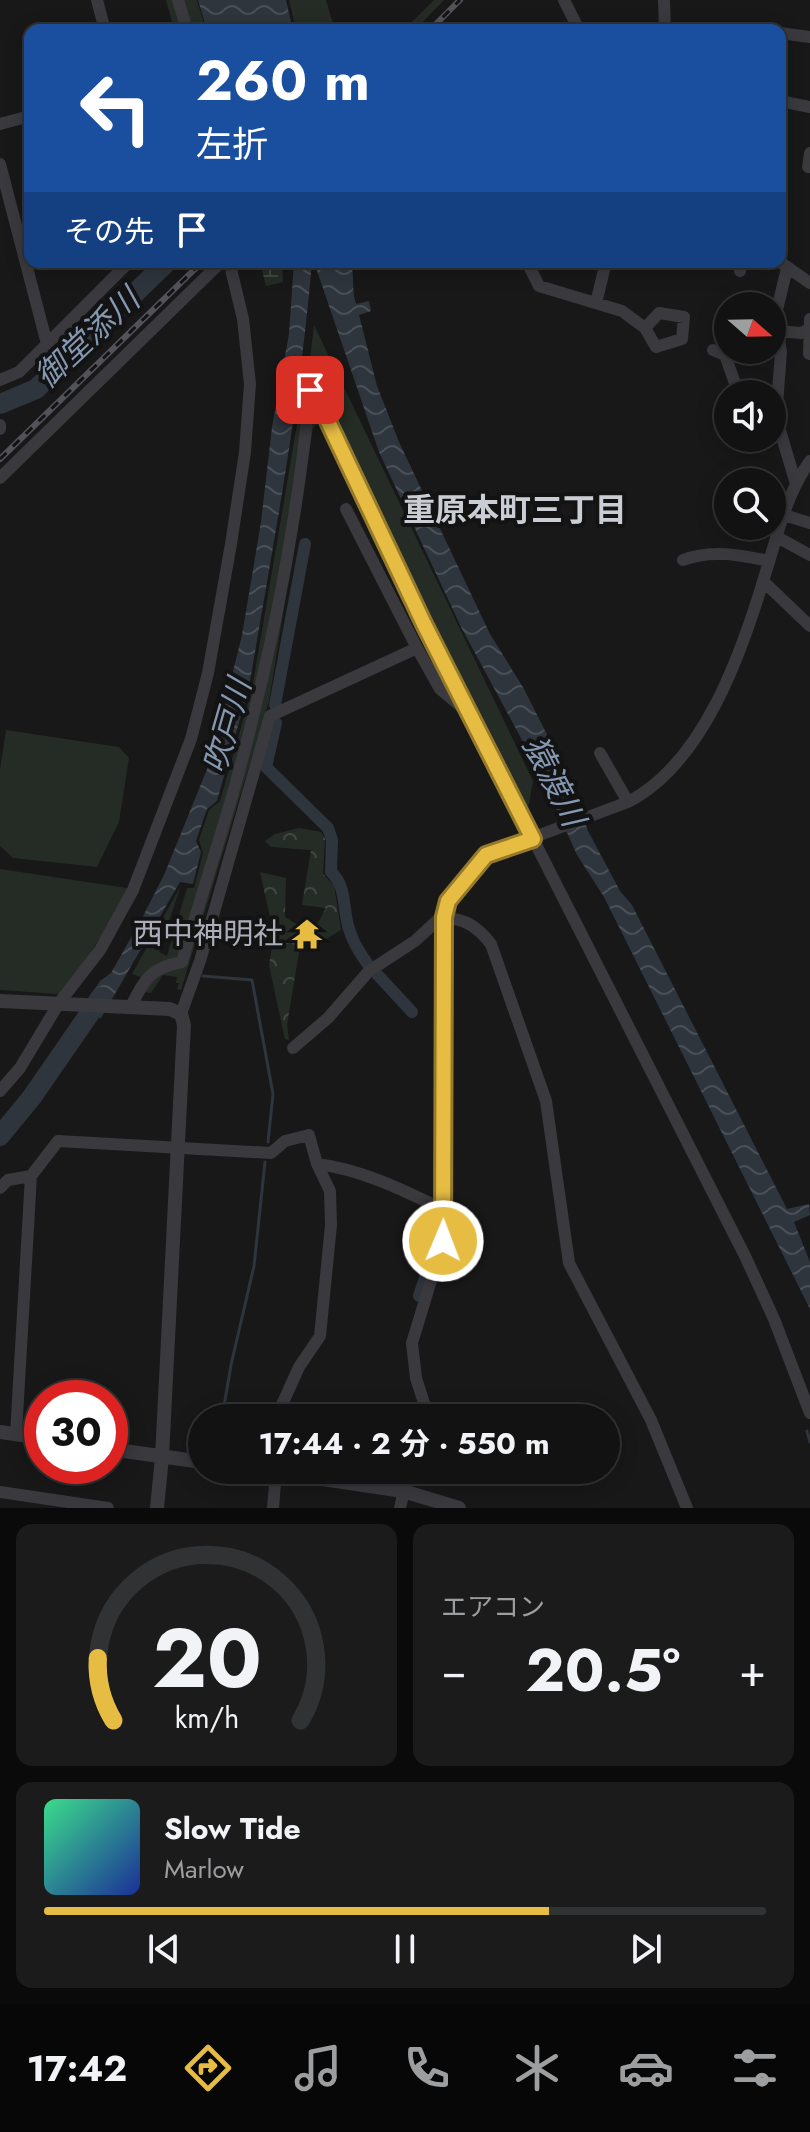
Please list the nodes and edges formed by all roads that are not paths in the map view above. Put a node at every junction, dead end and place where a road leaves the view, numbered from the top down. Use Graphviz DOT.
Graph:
graph roads {
  1 [pos="97,0"];
  2 [pos="178,0"];
  3 [pos="564,0"];
  4 [pos="664,0"];
  5 [pos="103,24"];
  6 [pos="185,24"];
  7 [pos="576,24"];
  8 [pos="665,24"];
  9 [pos="786,34"];
  10 [pos="810,37"];
  11 [pos="786,102"];
  12 [pos="810,107"];
  13 [pos="24,118"];
  14 [pos="0,124"];
  15 [pos="810,153"];
  16 [pos="0,164"];
  17 [pos="810,167"];
  18 [pos="24,256"];
  19 [pos="786,266"];
  20 [pos="27,268"];
  21 [pos="123,268"];
  22 [pos="215,268"];
  23 [pos="231,268"];
  24 [pos="530,268"];
  25 [pos="605,268"];
  26 [pos="783,268"];
  27 [pos="810,283"];
  28 [pos="779,292"];
  29 [pos="596,303"];
  30 [pos="810,319"];
  31 [pos="645,328"];
  32 [pos="809,329"];
  33 [pos="786,332"];
  34 [pos="47,344"];
  35 [pos="713,350"];
  36 [pos="809,354"];
  37 [pos="0,380"];
  38 [pos="734,380"];
  39 [pos="786,450"];
  40 [pos="810,461"];
  41 [pos="0,478"];
  42 [pos="796,484"];
  43 [pos="810,487"];
  44 [pos="346,509"];
  45 [pos="786,510"];
  46 [pos="786,516"];
  47 [pos="810,523"];
  48 [pos="776,540"];
  49 [pos="782,540"];
  50 [pos="810,555"];
  51 [pos="683,560"];
  52 [pos="769,561"];
  53 [pos="763,581"];
  54 [pos="810,626"];
  55 [pos="417,648"];
  56 [pos="471,715"];
  57 [pos="600,753"];
  58 [pos="628,802"];
  59 [pos="533,839"];
  60 [pos="444,917"];
  61 [pos="0,1001"];
  62 [pos="63,1003"];
  63 [pos="128,1006"];
  64 [pos="181,1014"];
  65 [pos="293,1048"];
  66 [pos="0,1091"];
  67 [pos="178,1147"];
  68 [pos="317,1164"];
  69 [pos="31,1176"];
  70 [pos="0,1188"];
  71 [pos="444,1210"];
  72 [pos="282,1404"];
  73 [pos="424,1404"];
  74 [pos="810,1413"];
  75 [pos="0,1432"];
  76 [pos="16,1434"];
  77 [pos="24,1435"];
  78 [pos="128,1452"];
  79 [pos="162,1457"];
  80 [pos="188,1460"];
  81 [pos="270,1484"];
  82 [pos="356,1484"];
  83 [pos="405,1484"];
  84 [pos="403,1491"];
  85 [pos="0,1492"];
  86 [pos="49,1504"];
  87 [pos="108,1508"];
  88 [pos="157,1508"];
  89 [pos="273,1508"];
  90 [pos="400,1508"];
  91 [pos="459,1508"];
  92 [pos="687,1508"];
  1 -- 5 [label="street"];
  2 -- 6 [label="street"];
  3 -- 7 [label="street"];
  4 -- 8 [label="street"];
  9 -- 10 [label="street"];
  11 -- 12 [label="street"];
  13 -- 14 [label="street"];
  15 -- 17 [label="street"];
  16 -- 18 [label="street"];
  19 -- 27 [label="street"];
  20 -- 34 [label="street"];
  21 -- 34 [label="street"];
  22 -- 41 [label="street"];
  23 -- 62 [label="street"];
  24 -- 29 [label="street"];
  25 -- 29 [label="street"];
  26 -- 28 [label="street"];
  29 -- 31 [label="street"];
  30 -- 32 [label="street"];
  32 -- 33 [label="street"];
  32 -- 36 [label="street"];
  34 -- 37 [label="street"];
  35 -- 38 [label="street"];
  39 -- 42 [label="street"];
  40 -- 42 [label="street"];
  42 -- 43 [label="street"];
  42 -- 45 [label="street"];
  44 -- 55 [label="street"];
  46 -- 47 [label="street"];
  48 -- 52 [label="street"];
  49 -- 50 [label="street"];
  51 -- 52 [label="street"];
  52 -- 53 [label="street"];
  53 -- 54 [label="street"];
  53 -- 58 [label="street"];
  55 -- 56 [label="street"];
  55 -- 64 [label="street"];
  56 -- 59 [label="street"];
  56 -- 63 [label="street"];
  57 -- 58 [label="street"];
  58 -- 59 [label="street"];
  59 -- 60 [label="street"];
  59 -- 74 [label="street"];
  60 -- 65 [label="street"];
  60 -- 71 [label="street"];
  60 -- 92 [label="street"];
  61 -- 62 [label="street"];
  62 -- 63 [label="street"];
  62 -- 66 [label="street"];
  63 -- 64 [label="street"];
  64 -- 67 [label="street"];
  67 -- 68 [label="street"];
  67 -- 69 [label="street"];
  67 -- 79 [label="street"];
  68 -- 71 [label="street"];
  68 -- 72 [label="street"];
  69 -- 70 [label="street"];
  69 -- 76 [label="street"];
  71 -- 73 [label="street"];
  75 -- 76 [label="street"];
  76 -- 77 [label="street"];
  78 -- 79 [label="street"];
  79 -- 80 [label="street"];
  79 -- 88 [label="street"];
  81 -- 89 [label="street"];
  82 -- 84 [label="street"];
  83 -- 84 [label="street"];
  84 -- 90 [label="street"];
  84 -- 91 [label="street"];
  85 -- 86 [label="street"];
  86 -- 87 [label="street"];
}
